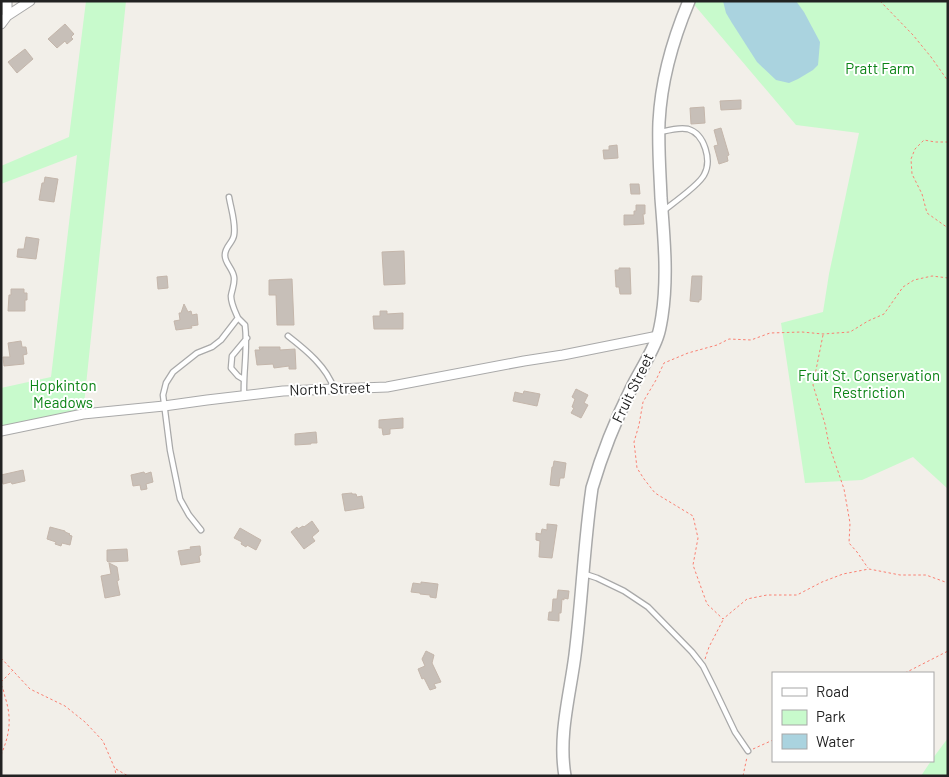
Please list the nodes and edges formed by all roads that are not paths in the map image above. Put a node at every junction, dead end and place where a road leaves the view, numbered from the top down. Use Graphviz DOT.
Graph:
graph roads {
  1 [pos="7,1"];
  2 [pos="30,1"];
  3 [pos="689,1"];
  4 [pos="4,20"];
  5 [pos="659,133"];
  6 [pos="229,197"];
  7 [pos="662,211"];
  8 [pos="238,318"];
  9 [pos="288,336"];
  10 [pos="658,336"];
  11 [pos="247,338"];
  12 [pos="243,379"];
  13 [pos="334,389"];
  14 [pos="244,396"];
  15 [pos="164,406"];
  16 [pos="1,431"];
  17 [pos="201,530"];
  18 [pos="583,574"];
  19 [pos="748,751"];
  20 [pos="565,776"];
  1 -- 4 [label="street"];
  2 -- 4 [label="street"];
  3 -- 5 [label="street, Fruit Street"];
  5 -- 7 [label="street, Fruit Street"];
  5 -- 7 [label="lane"];
  6 -- 8 [label="lane"];
  7 -- 10 [label="street, Fruit Street"];
  8 -- 11 [label="lane"];
  8 -- 15 [label="lane"];
  9 -- 13 [label="lane"];
  10 -- 13 [label="street, North Street"];
  10 -- 18 [label="street, Fruit Street"];
  11 -- 12 [label="lane"];
  11 -- 12 [label="lane"];
  12 -- 14 [label="lane"];
  13 -- 14 [label="street, North Street"];
  14 -- 15 [label="street, North Street"];
  15 -- 16 [label="street, North Street"];
  15 -- 17 [label="lane"];
  18 -- 19 [label="lane"];
  18 -- 20 [label="street, Fruit Street"];
}
